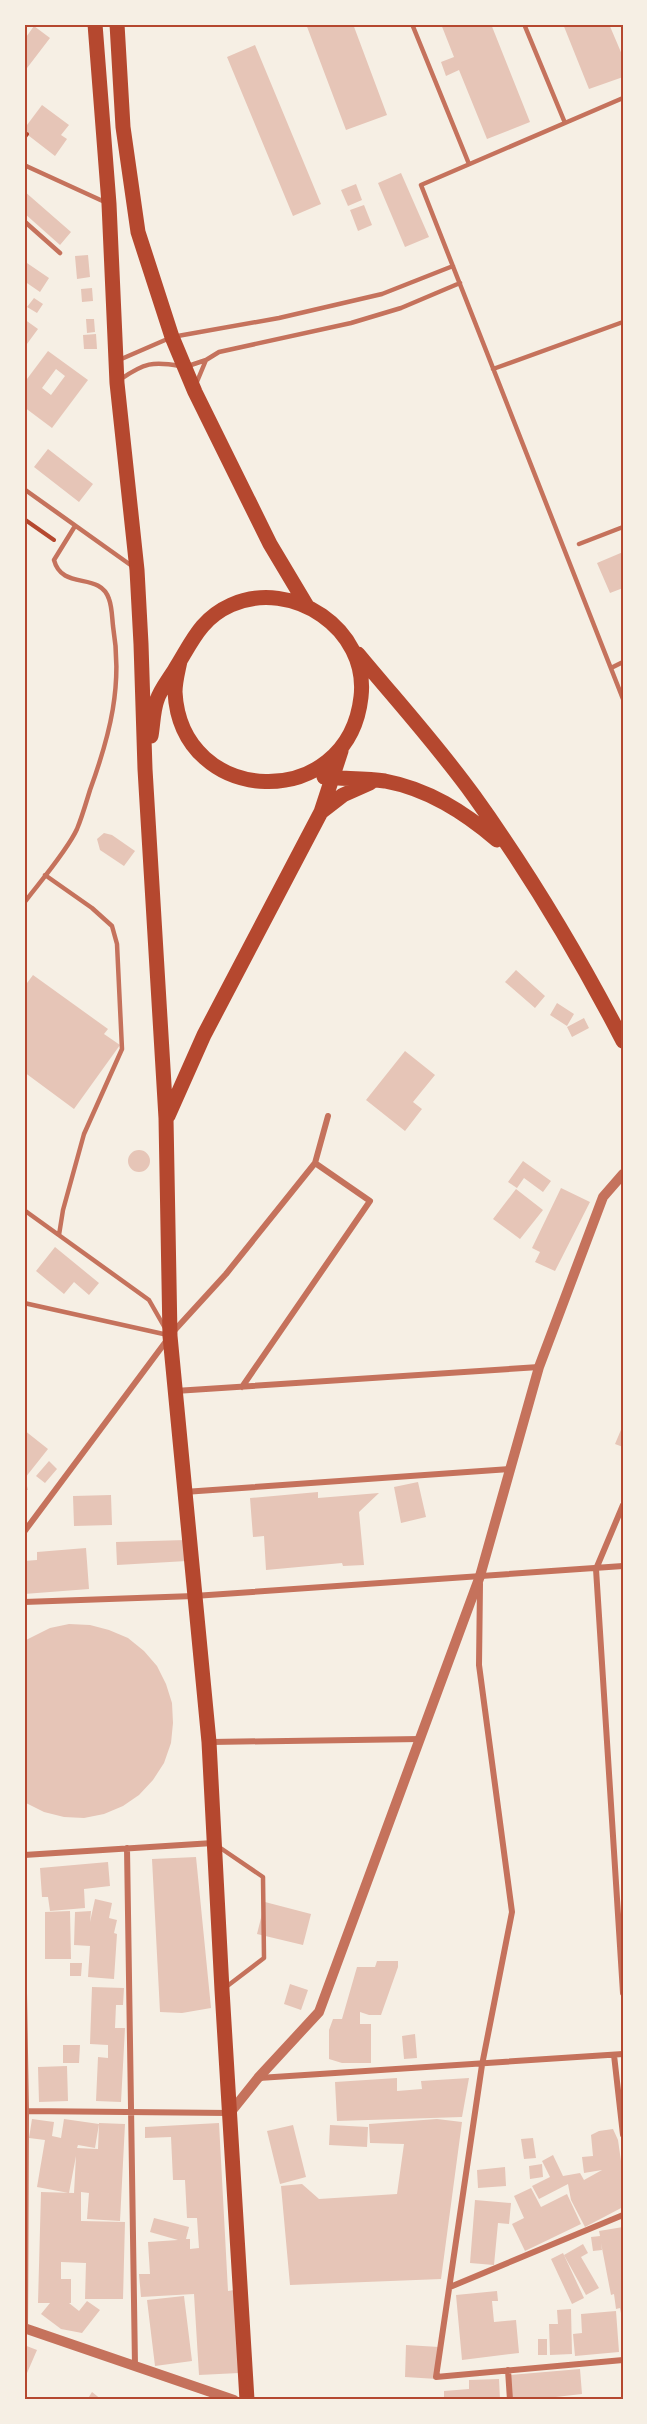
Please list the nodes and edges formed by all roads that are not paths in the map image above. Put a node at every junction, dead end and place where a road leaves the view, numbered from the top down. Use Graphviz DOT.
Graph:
graph roads {
  1 [pos="95,24"];
  2 [pos="117,24"];
  3 [pos="412,24"];
  4 [pos="524,24"];
  5 [pos="623,98"];
  6 [pos="565,123"];
  7 [pos="469,164"];
  8 [pos="24,165"];
  9 [pos="109,204"];
  10 [pos="24,221"];
  11 [pos="60,253"];
  12 [pos="453,266"];
  13 [pos="460,283"];
  14 [pos="623,322"];
  15 [pos="172,337"];
  16 [pos="207,360"];
  17 [pos="116,362"];
  18 [pos="183,367"];
  19 [pos="493,369"];
  20 [pos="117,383"];
  21 [pos="195,392"];
  22 [pos="24,489"];
  23 [pos="75,526"];
  24 [pos="623,527"];
  25 [pos="579,544"];
  26 [pos="137,570"];
  27 [pos="307,606"];
  28 [pos="141,644"];
  29 [pos="349,644"];
  30 [pos="180,661"];
  31 [pos="623,662"];
  32 [pos="611,668"];
  33 [pos="157,699"];
  34 [pos="623,699"];
  35 [pos="342,747"];
  36 [pos="195,748"];
  37 [pos="145,769"];
  38 [pos="307,775"];
  39 [pos="332,778"];
  40 [pos="385,781"];
  41 [pos="321,812"];
  42 [pos="513,853"];
  43 [pos="45,875"];
  44 [pos="24,903"];
  45 [pos="623,1041"];
  46 [pos="327,1116"];
  47 [pos="166,1118"];
  48 [pos="315,1163"];
  49 [pos="623,1174"];
  50 [pos="24,1210"];
  51 [pos="59,1235"];
  52 [pos="24,1303"];
  53 [pos="170,1336"];
  54 [pos="539,1367"];
  55 [pos="242,1387"];
  56 [pos="174,1391"];
  57 [pos="510,1469"];
  58 [pos="184,1492"];
  59 [pos="623,1505"];
  60 [pos="24,1532"];
  61 [pos="623,1566"];
  62 [pos="596,1569"];
  63 [pos="480,1576"];
  64 [pos="194,1596"];
  65 [pos="24,1602"];
  66 [pos="420,1739"];
  67 [pos="209,1742"];
  68 [pos="213,1843"];
  69 [pos="127,1848"];
  70 [pos="24,1855"];
  71 [pos="222,1990"];
  72 [pos="24,1993"];
  73 [pos="623,1993"];
  74 [pos="623,2054"];
  75 [pos="614,2055"];
  76 [pos="482,2065"];
  77 [pos="258,2078"];
  78 [pos="25,2111"];
  79 [pos="230,2113"];
  80 [pos="132,2114"];
  81 [pos="623,2135"];
  82 [pos="623,2215"];
  83 [pos="450,2287"];
  84 [pos="24,2328"];
  85 [pos="623,2360"];
  86 [pos="135,2366"];
  87 [pos="508,2370"];
  88 [pos="234,2400"];
  89 [pos="248,2400"];
  90 [pos="510,2400"];
  1 -- 9 [label="main road"];
  2 -- 15 [label="main road"];
  3 -- 7 [label="lane"];
  4 -- 6 [label="lane"];
  5 -- 6 [label="lane"];
  6 -- 7 [label="lane"];
  7 -- 12 [label="lane"];
  8 -- 9 [label="lane"];
  9 -- 17 [label="main road"];
  10 -- 11 [label="lane"];
  12 -- 13 [label="lane"];
  12 -- 15 [label="lane"];
  13 -- 16 [label="lane"];
  13 -- 19 [label="lane"];
  14 -- 19 [label="lane"];
  15 -- 17 [label="lane"];
  15 -- 18 [label="main road"];
  16 -- 18 [label="lane"];
  16 -- 21 [label="lane"];
  17 -- 20 [label="main road"];
  18 -- 20 [label="lane"];
  18 -- 21 [label="main road"];
  19 -- 32 [label="lane"];
  20 -- 26 [label="main road"];
  21 -- 27 [label="main road"];
  22 -- 23 [label="lane"];
  23 -- 26 [label="lane"];
  23 -- 43 [label="lane"];
  24 -- 25 [label="lane"];
  26 -- 28 [label="main road"];
  27 -- 29 [label="main road"];
  27 -- 30 [label="main road"];
  28 -- 33 [label="main road"];
  28 -- 37 [label="main road"];
  29 -- 35 [label="main road"];
  29 -- 42 [label="main road"];
  30 -- 33 [label="main road"];
  30 -- 36 [label="main road"];
  31 -- 32 [label="lane"];
  32 -- 34 [label="lane"];
  33 -- 36 [label="main road"];
  33 -- 37 [label="main road"];
  35 -- 38 [label="main road"];
  35 -- 39 [label="main road"];
  36 -- 38 [label="main road"];
  37 -- 47 [label="main road"];
  38 -- 39 [label="main road"];
  39 -- 40 [label="main road"];
  39 -- 41 [label="main road"];
  40 -- 41 [label="main road"];
  40 -- 42 [label="main road"];
  41 -- 47 [label="main road"];
  42 -- 45 [label="main road"];
  43 -- 44 [label="lane"];
  43 -- 51 [label="lane"];
  46 -- 48 [label="street"];
  47 -- 53 [label="main road"];
  48 -- 53 [label="street"];
  48 -- 55 [label="street"];
  49 -- 54 [label="street"];
  50 -- 51 [label="lane"];
  51 -- 53 [label="lane"];
  52 -- 53 [label="lane"];
  53 -- 56 [label="main road"];
  53 -- 60 [label="street"];
  54 -- 55 [label="street"];
  54 -- 57 [label="street"];
  55 -- 56 [label="street"];
  56 -- 58 [label="main road"];
  57 -- 58 [label="street"];
  57 -- 63 [label="street"];
  58 -- 64 [label="main road"];
  59 -- 62 [label="street"];
  61 -- 62 [label="street"];
  62 -- 63 [label="street"];
  62 -- 73 [label="street"];
  63 -- 64 [label="street"];
  63 -- 66 [label="street"];
  63 -- 76 [label="street"];
  64 -- 65 [label="street"];
  64 -- 67 [label="main road"];
  66 -- 67 [label="street"];
  66 -- 77 [label="street"];
  67 -- 68 [label="main road"];
  68 -- 69 [label="street"];
  68 -- 71 [label="main road"];
  68 -- 71 [label="lane"];
  69 -- 70 [label="street"];
  69 -- 80 [label="street"];
  71 -- 79 [label="main road"];
  72 -- 78 [label="street"];
  74 -- 75 [label="street"];
  75 -- 76 [label="street"];
  75 -- 81 [label="street"];
  76 -- 77 [label="street"];
  76 -- 83 [label="street"];
  77 -- 79 [label="street"];
  78 -- 80 [label="street"];
  78 -- 84 [label="street"];
  79 -- 80 [label="street"];
  79 -- 89 [label="main road"];
  80 -- 86 [label="street"];
  82 -- 83 [label="street"];
  83 -- 87 [label="street"];
  84 -- 86 [label="street"];
  85 -- 87 [label="street"];
  86 -- 88 [label="street"];
  87 -- 90 [label="street"];
}
